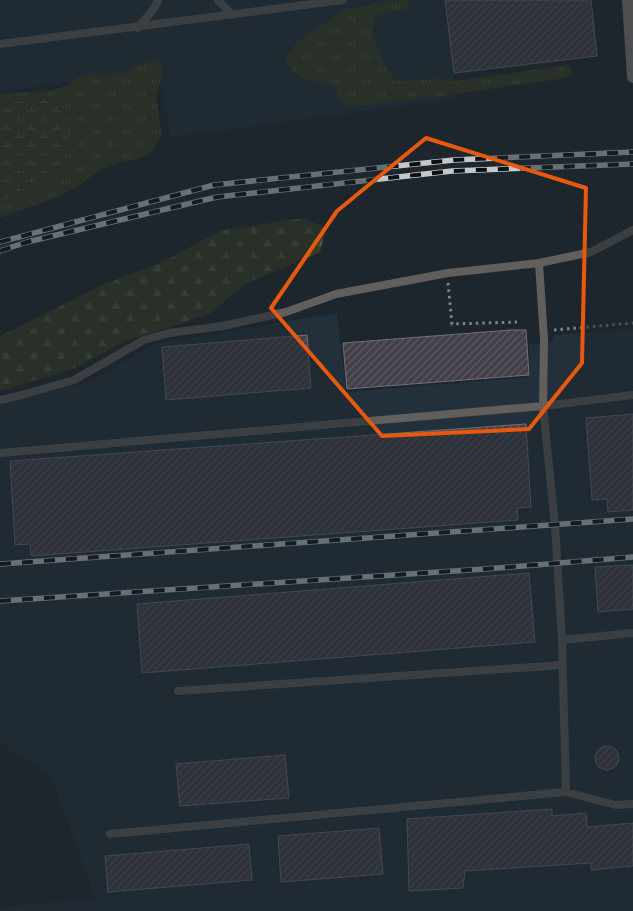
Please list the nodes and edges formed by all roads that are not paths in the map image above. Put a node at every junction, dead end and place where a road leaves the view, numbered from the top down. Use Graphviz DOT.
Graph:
graph roads {
  1 [pos="158,0"];
  2 [pos="218,0"];
  3 [pos="343,0"];
  4 [pos="628,0"];
  5 [pos="232,15"];
  6 [pos="138,28"];
  7 [pos="0,44"];
  8 [pos="633,77"];
  9 [pos="633,230"];
  10 [pos="539,264"];
  11 [pos="633,395"];
  12 [pos="0,400"];
  13 [pos="543,406"];
  14 [pos="0,453"];
  15 [pos="633,633"];
  16 [pos="562,640"];
  17 [pos="562,665"];
  18 [pos="178,691"];
  19 [pos="566,792"];
  20 [pos="633,804"];
  21 [pos="110,834"];
  1 -- 6 [label="lane"];
  2 -- 5 [label="lane"];
  3 -- 5 [label="lane"];
  4 -- 8 [label="main road"];
  5 -- 6 [label="lane"];
  6 -- 7 [label="lane"];
  9 -- 10 [label="lane"];
  10 -- 12 [label="lane"];
  10 -- 13 [label="lane"];
  11 -- 13 [label="lane"];
  13 -- 14 [label="lane"];
  13 -- 16 [label="lane"];
  15 -- 16 [label="lane"];
  16 -- 17 [label="lane"];
  17 -- 18 [label="lane"];
  17 -- 19 [label="lane"];
  19 -- 20 [label="lane"];
  19 -- 21 [label="lane"];
}
